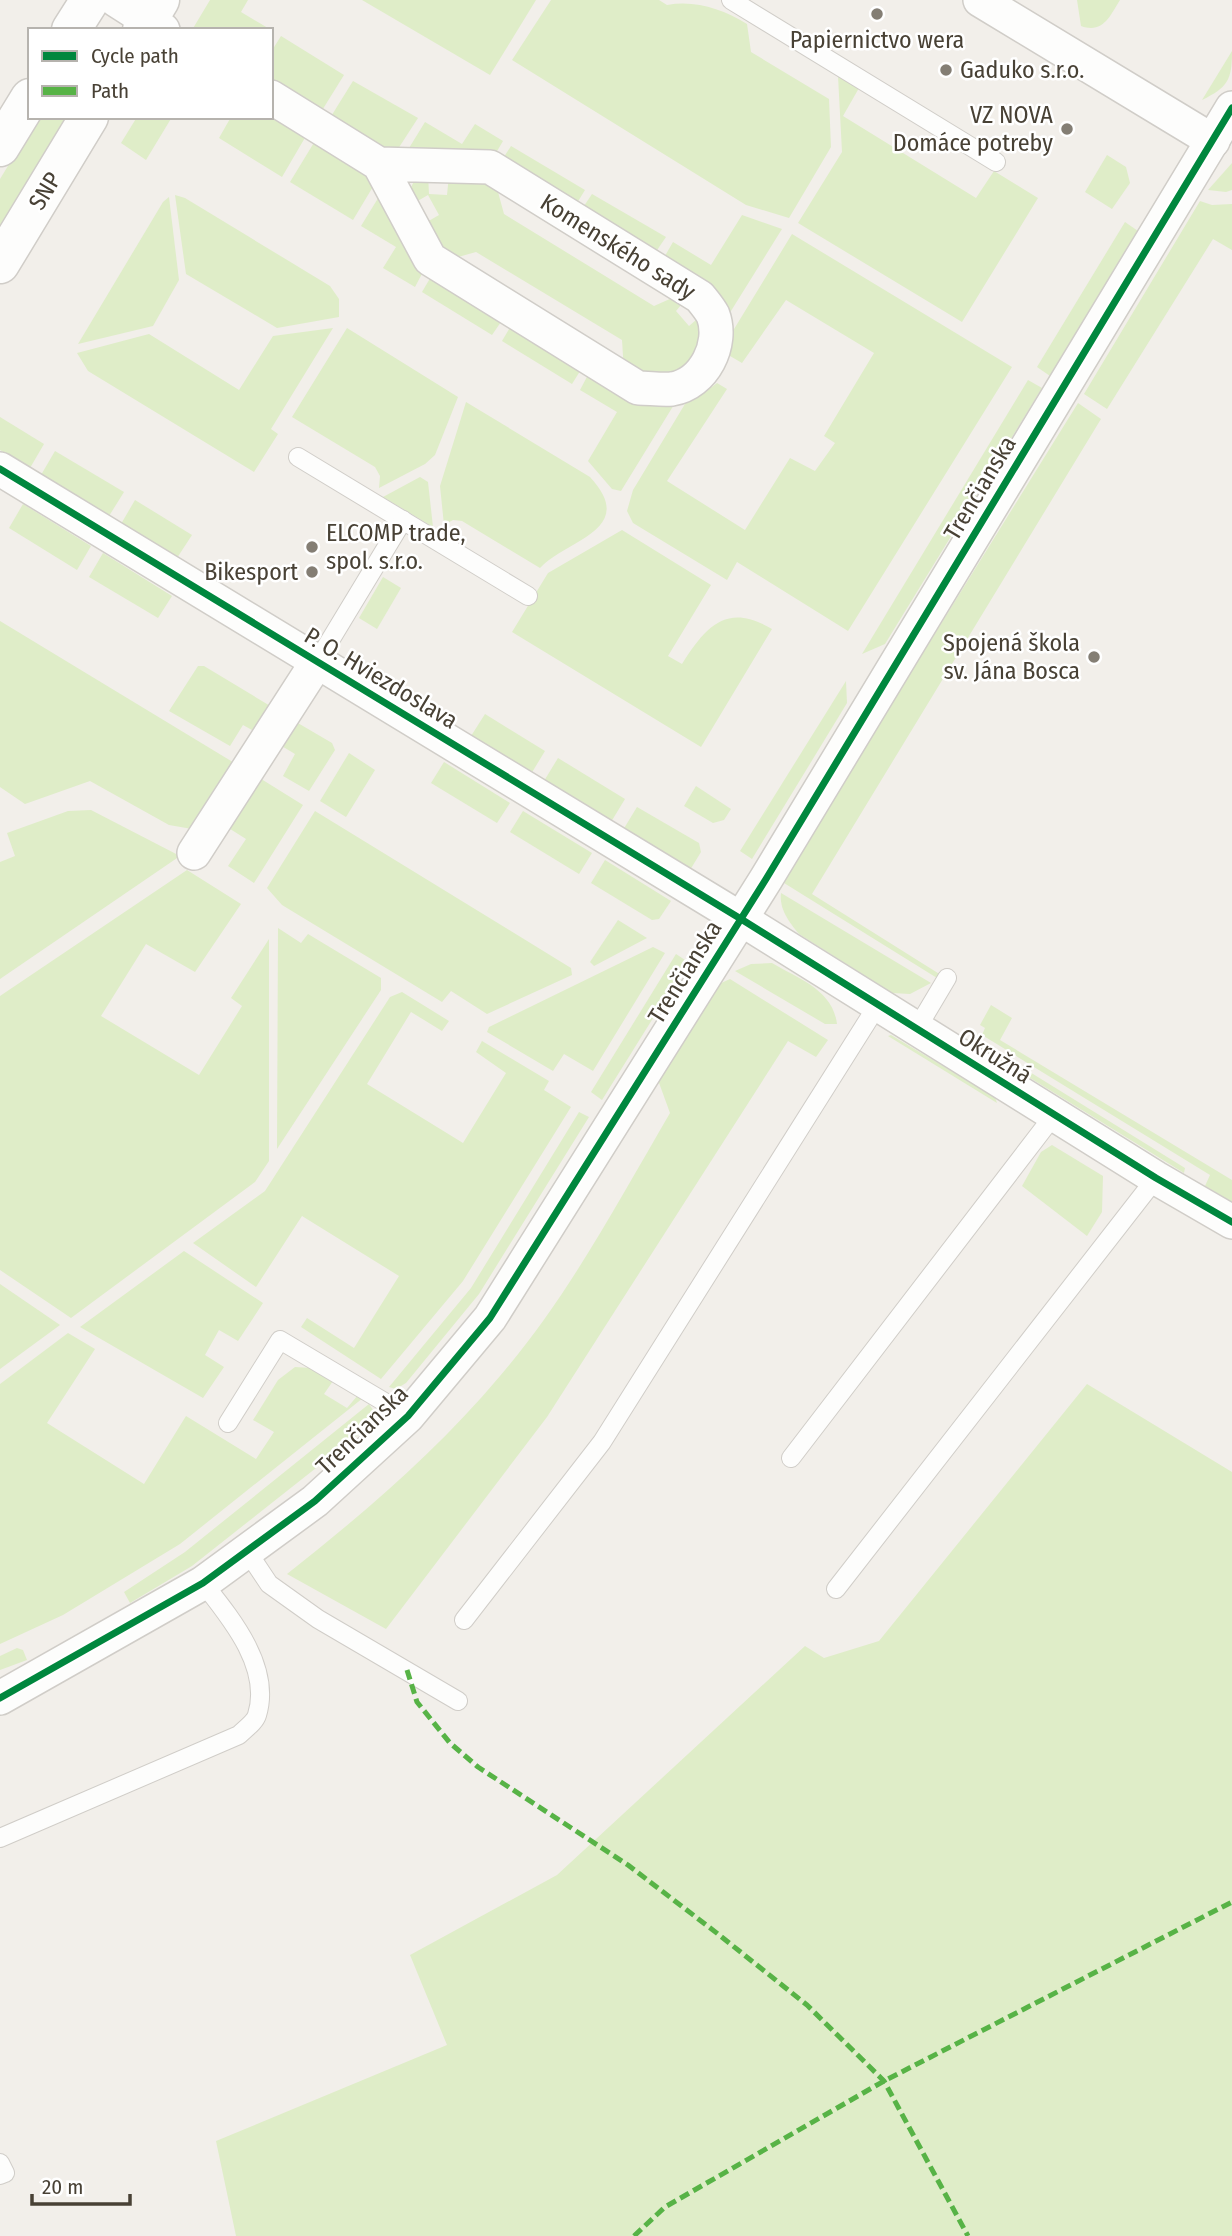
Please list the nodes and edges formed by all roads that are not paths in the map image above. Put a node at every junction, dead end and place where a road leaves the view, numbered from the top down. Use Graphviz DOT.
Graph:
graph roads {
  1 [pos="90,0"];
  2 [pos="116,0"];
  3 [pos="731,0"];
  4 [pos="980,0"];
  5 [pos="154,20"];
  6 [pos="72,28"];
  7 [pos="273,98"];
  8 [pos="28,101"];
  9 [pos="1232,108"];
  10 [pos="88,119"];
  11 [pos="1213,141"];
  12 [pos="0,147"];
  13 [pos="996,162"];
  14 [pos="379,164"];
  15 [pos="0,264"];
  16 [pos="298,457"];
  17 [pos="0,469"];
  18 [pos="403,520"];
  19 [pos="528,596"];
  20 [pos="317,662"];
  21 [pos="194,853"];
  22 [pos="741,919"];
  23 [pos="947,978"];
  24 [pos="877,1006"];
  25 [pos="916,1030"];
  26 [pos="1054,1115"];
  27 [pos="1156,1178"];
  28 [pos="1232,1222"];
  29 [pos="408,1416"];
  30 [pos="228,1423"];
  31 [pos="791,1458"];
  32 [pos="247,1551"];
  33 [pos="203,1583"];
  34 [pos="836,1589"];
  35 [pos="464,1620"];
  36 [pos="0,1698"];
  37 [pos="458,1701"];
  38 [pos="0,1838"];
  39 [pos="0,2162"];
  40 [pos="0,2175"];
  1 -- 6 [label="street"];
  2 -- 5 [label="street"];
  3 -- 13 [label="lane"];
  4 -- 11 [label="street"];
  7 -- 14 [label="street, Komenského sady"];
  8 -- 12 [label="street"];
  9 -- 11 [label="street, Trenčianska"];
  10 -- 15 [label="street, SNP"];
  11 -- 22 [label="street, Trenčianska"];
  14 -- 14 [label="street, Komenského sady"];
  16 -- 18 [label="lane"];
  17 -- 20 [label="street, P. O. Hviezdoslava"];
  18 -- 19 [label="lane"];
  18 -- 20 [label="lane"];
  20 -- 21 [label="street, P. O. Hviezdoslava"];
  20 -- 22 [label="street, P. O. Hviezdoslava"];
  22 -- 24 [label="street, Okružná"];
  22 -- 29 [label="street, Trenčianska"];
  23 -- 25 [label="lane"];
  24 -- 25 [label="street, Okružná"];
  24 -- 35 [label="lane"];
  25 -- 26 [label="street, Okružná"];
  26 -- 27 [label="street, Okružná"];
  26 -- 31 [label="lane"];
  27 -- 28 [label="street, Okružná"];
  27 -- 34 [label="lane"];
  29 -- 30 [label="lane"];
  29 -- 32 [label="street, Trenčianska"];
  32 -- 33 [label="street, Trenčianska"];
  32 -- 37 [label="lane"];
  33 -- 36 [label="street, Trenčianska"];
  33 -- 38 [label="lane"];
  39 -- 40 [label="lane"];
}
